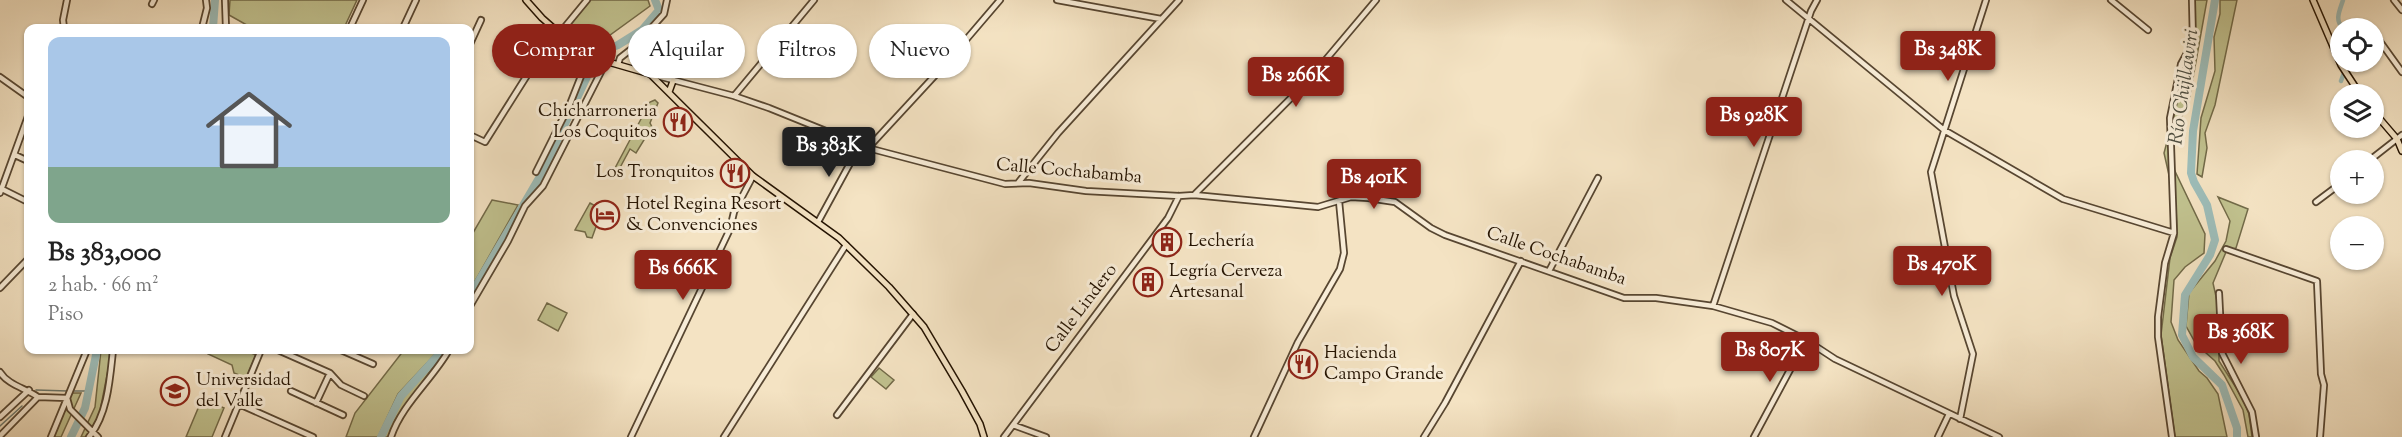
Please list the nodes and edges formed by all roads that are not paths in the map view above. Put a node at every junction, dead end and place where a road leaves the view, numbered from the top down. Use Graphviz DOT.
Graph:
graph roads {
  1 [pos="67,0"];
  2 [pos="206,0"];
  3 [pos="225,0"];
  4 [pos="363,0"];
  5 [pos="416,0"];
  6 [pos="526,0"];
  7 [pos="587,0"];
  8 [pos="667,0"];
  9 [pos="814,0"];
  10 [pos="1000,0"];
  11 [pos="1057,0"];
  12 [pos="1179,0"];
  13 [pos="1376,0"];
  14 [pos="1786,0"];
  15 [pos="1817,0"];
  16 [pos="1986,0"];
  17 [pos="2111,0"];
  18 [pos="2192,0"];
  19 [pos="2313,0"];
  20 [pos="2394,0"];
  21 [pos="2402,10"];
  22 [pos="1810,18"];
  23 [pos="481,20"];
  24 [pos="1161,20"];
  25 [pos="64,24"];
  26 [pos="203,24"];
  27 [pos="226,24"];
  28 [pos="352,24"];
  29 [pos="405,24"];
  30 [pos="549,24"];
  31 [pos="565,24"];
  32 [pos="2148,30"];
  33 [pos="474,35"];
  34 [pos="2384,47"];
  35 [pos="618,64"];
  36 [pos="628,67"];
  37 [pos="2402,72"];
  38 [pos="0,77"];
  39 [pos="527,78"];
  40 [pos="584,78"];
  41 [pos="598,78"];
  42 [pos="654,78"];
  43 [pos="663,78"];
  44 [pos="673,81"];
  45 [pos="2352,84"];
  46 [pos="669,92"];
  47 [pos="24,94"];
  48 [pos="734,96"];
  49 [pos="2384,122"];
  50 [pos="24,128"];
  51 [pos="1944,130"];
  52 [pos="474,137"];
  53 [pos="2399,137"];
  54 [pos="860,145"];
  55 [pos="868,148"];
  56 [pos="2383,150"];
  57 [pos="2402,151"];
  58 [pos="15,155"];
  59 [pos="24,159"];
  60 [pos="536,172"];
  61 [pos="753,176"];
  62 [pos="1598,178"];
  63 [pos="1018,183"];
  64 [pos="1,190"];
  65 [pos="2330,192"];
  66 [pos="1194,195"];
  67 [pos="1179,196"];
  68 [pos="24,200"];
  69 [pos="1339,201"];
  70 [pos="2316,202"];
  71 [pos="818,222"];
  72 [pos="2174,233"];
  73 [pos="846,245"];
  74 [pos="2226,249"];
  75 [pos="1521,261"];
  76 [pos="24,263"];
  77 [pos="1549,271"];
  78 [pos="0,288"];
  79 [pos="2219,292"];
  80 [pos="474,299"];
  81 [pos="1713,306"];
  82 [pos="913,315"];
  83 [pos="1806,340"];
  84 [pos="85,354"];
  85 [pos="113,354"];
  86 [pos="259,354"];
  87 [pos="287,354"];
  88 [pos="350,354"];
  89 [pos="447,354"];
  90 [pos="373,364"];
  91 [pos="0,372"];
  92 [pos="330,373"];
  93 [pos="28,390"];
  94 [pos="291,391"];
  95 [pos="364,396"];
  96 [pos="38,397"];
  97 [pos="67,398"];
  98 [pos="316,403"];
  99 [pos="238,404"];
  100 [pos="1949,414"];
  101 [pos="343,415"];
  102 [pos="837,415"];
  103 [pos="0,417"];
  104 [pos="1960,419"];
  105 [pos="1013,425"];
  106 [pos="93,432"];
  107 [pos="0,436"];
  108 [pos="310,436"];
  109 [pos="51,437"];
  110 [pos="88,437"];
  111 [pos="98,437"];
  112 [pos="225,437"];
  113 [pos="391,437"];
  114 [pos="631,437"];
  115 [pos="724,437"];
  116 [pos="984,437"];
  117 [pos="1004,437"];
  118 [pos="1046,437"];
  119 [pos="1254,437"];
  120 [pos="1424,437"];
  121 [pos="1754,437"];
  122 [pos="1938,437"];
  123 [pos="1999,437"];
  124 [pos="2172,437"];
  125 [pos="2256,437"];
  126 [pos="2320,437"];
  1 -- 25 [label="street"];
  2 -- 26 [label="street"];
  3 -- 27 [label="street"];
  4 -- 28 [label="street"];
  5 -- 29 [label="street"];
  6 -- 30 [label="main road, Calle Cochabamba"];
  7 -- 31 [label="street"];
  8 -- 35 [label="street"];
  9 -- 48 [label="street"];
  10 -- 55 [label="street"];
  11 -- 24 [label="street"];
  12 -- 24 [label="street"];
  13 -- 66 [label="street"];
  14 -- 22 [label="street"];
  15 -- 22 [label="street"];
  16 -- 51 [label="street"];
  17 -- 32 [label="street"];
  18 -- 72 [label="street"];
  19 -- 45 [label="main road"];
  20 -- 21 [label="street"];
  22 -- 51 [label="street"];
  22 -- 81 [label="street"];
  23 -- 33 [label="street"];
  24 -- 63 [label="street"];
  34 -- 37 [label="street"];
  35 -- 36 [label="main road, Calle Cochabamba"];
  38 -- 47 [label="street"];
  39 -- 52 [label="street"];
  40 -- 60 [label="street"];
  41 -- 80 [label="street"];
  42 -- 46 [label="main road"];
  43 -- 44 [label="street, Calle Cochabamba"];
  44 -- 46 [label="main road"];
  44 -- 48 [label="street, Calle Cochabamba"];
  46 -- 61 [label="main road"];
  48 -- 54 [label="street, Calle Cochabamba"];
  49 -- 53 [label="main road"];
  50 -- 58 [label="street"];
  51 -- 72 [label="street"];
  51 -- 104 [label="street"];
  53 -- 56 [label="street"];
  53 -- 57 [label="main road"];
  54 -- 55 [label="street, Calle Cochabamba"];
  54 -- 71 [label="street"];
  55 -- 63 [label="street, Calle Cochabamba"];
  58 -- 59 [label="street"];
  58 -- 64 [label="street"];
  61 -- 71 [label="main road"];
  61 -- 114 [label="street"];
  62 -- 77 [label="street"];
  63 -- 67 [label="street, Calle Cochabamba"];
  64 -- 68 [label="street"];
  65 -- 70 [label="street"];
  66 -- 67 [label="street, Calle Cochabamba"];
  66 -- 69 [label="street, Calle Cochabamba"];
  67 -- 105 [label="street, Calle Lindero"];
  69 -- 75 [label="street, Calle Cochabamba"];
  69 -- 119 [label="street"];
  71 -- 73 [label="main road"];
  72 -- 124 [label="street"];
  73 -- 82 [label="main road"];
  73 -- 115 [label="street"];
  74 -- 126 [label="street"];
  75 -- 77 [label="street, Calle Cochabamba"];
  75 -- 120 [label="street"];
  76 -- 78 [label="street"];
  77 -- 81 [label="street, Calle Cochabamba"];
  79 -- 125 [label="street"];
  81 -- 83 [label="street, Calle Cochabamba"];
  82 -- 102 [label="street"];
  82 -- 116 [label="main road"];
  83 -- 100 [label="street, Calle Cochabamba"];
  83 -- 121 [label="street"];
  84 -- 97 [label="street"];
  85 -- 106 [label="street"];
  86 -- 99 [label="street"];
  87 -- 92 [label="street"];
  88 -- 90 [label="street"];
  89 -- 113 [label="street"];
  91 -- 93 [label="street"];
  92 -- 95 [label="street"];
  92 -- 98 [label="street"];
  93 -- 96 [label="street"];
  93 -- 103 [label="street"];
  94 -- 98 [label="street"];
  96 -- 97 [label="street"];
  96 -- 107 [label="street"];
  97 -- 106 [label="street"];
  97 -- 109 [label="street"];
  98 -- 101 [label="street"];
  99 -- 108 [label="street"];
  99 -- 112 [label="street"];
  100 -- 104 [label="street, Calle Cochabamba"];
  100 -- 122 [label="street"];
  104 -- 123 [label="street, Calle Cochabamba"];
  105 -- 117 [label="street, Calle Lindero"];
  105 -- 118 [label="street"];
  106 -- 110 [label="street"];
  106 -- 111 [label="street"];
}
